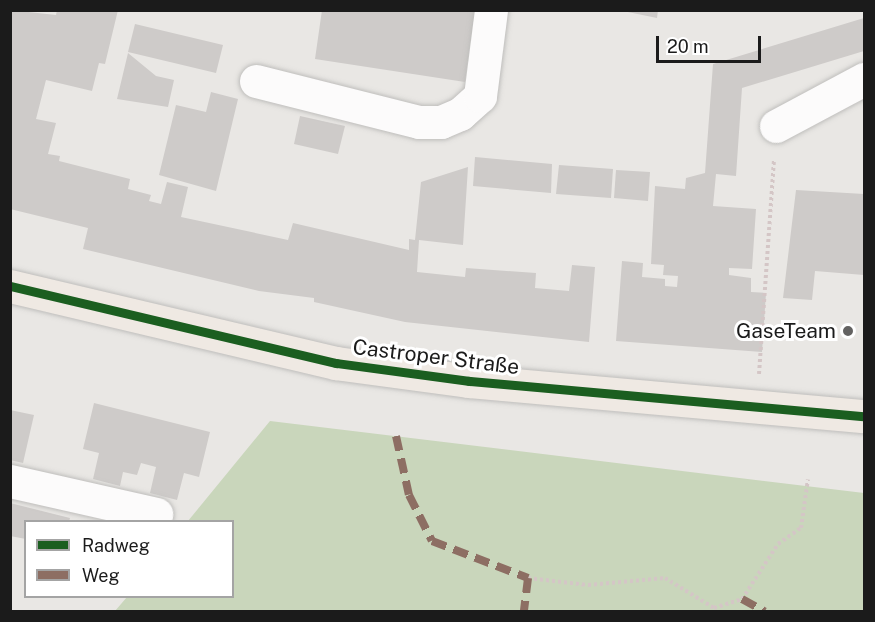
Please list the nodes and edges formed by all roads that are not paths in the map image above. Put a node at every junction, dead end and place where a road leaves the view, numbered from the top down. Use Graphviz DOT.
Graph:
graph roads {
  1 [pos="491,10"];
  2 [pos="864,79"];
  3 [pos="256,81"];
  4 [pos="776,126"];
  5 [pos="10,286"];
  6 [pos="864,416"];
  7 [pos="10,481"];
  8 [pos="156,514"];
  1 -- 3 [label="lane"];
  2 -- 4 [label="lane"];
  5 -- 6 [label="main road, Castroper Straße"];
  7 -- 8 [label="lane"];
}
